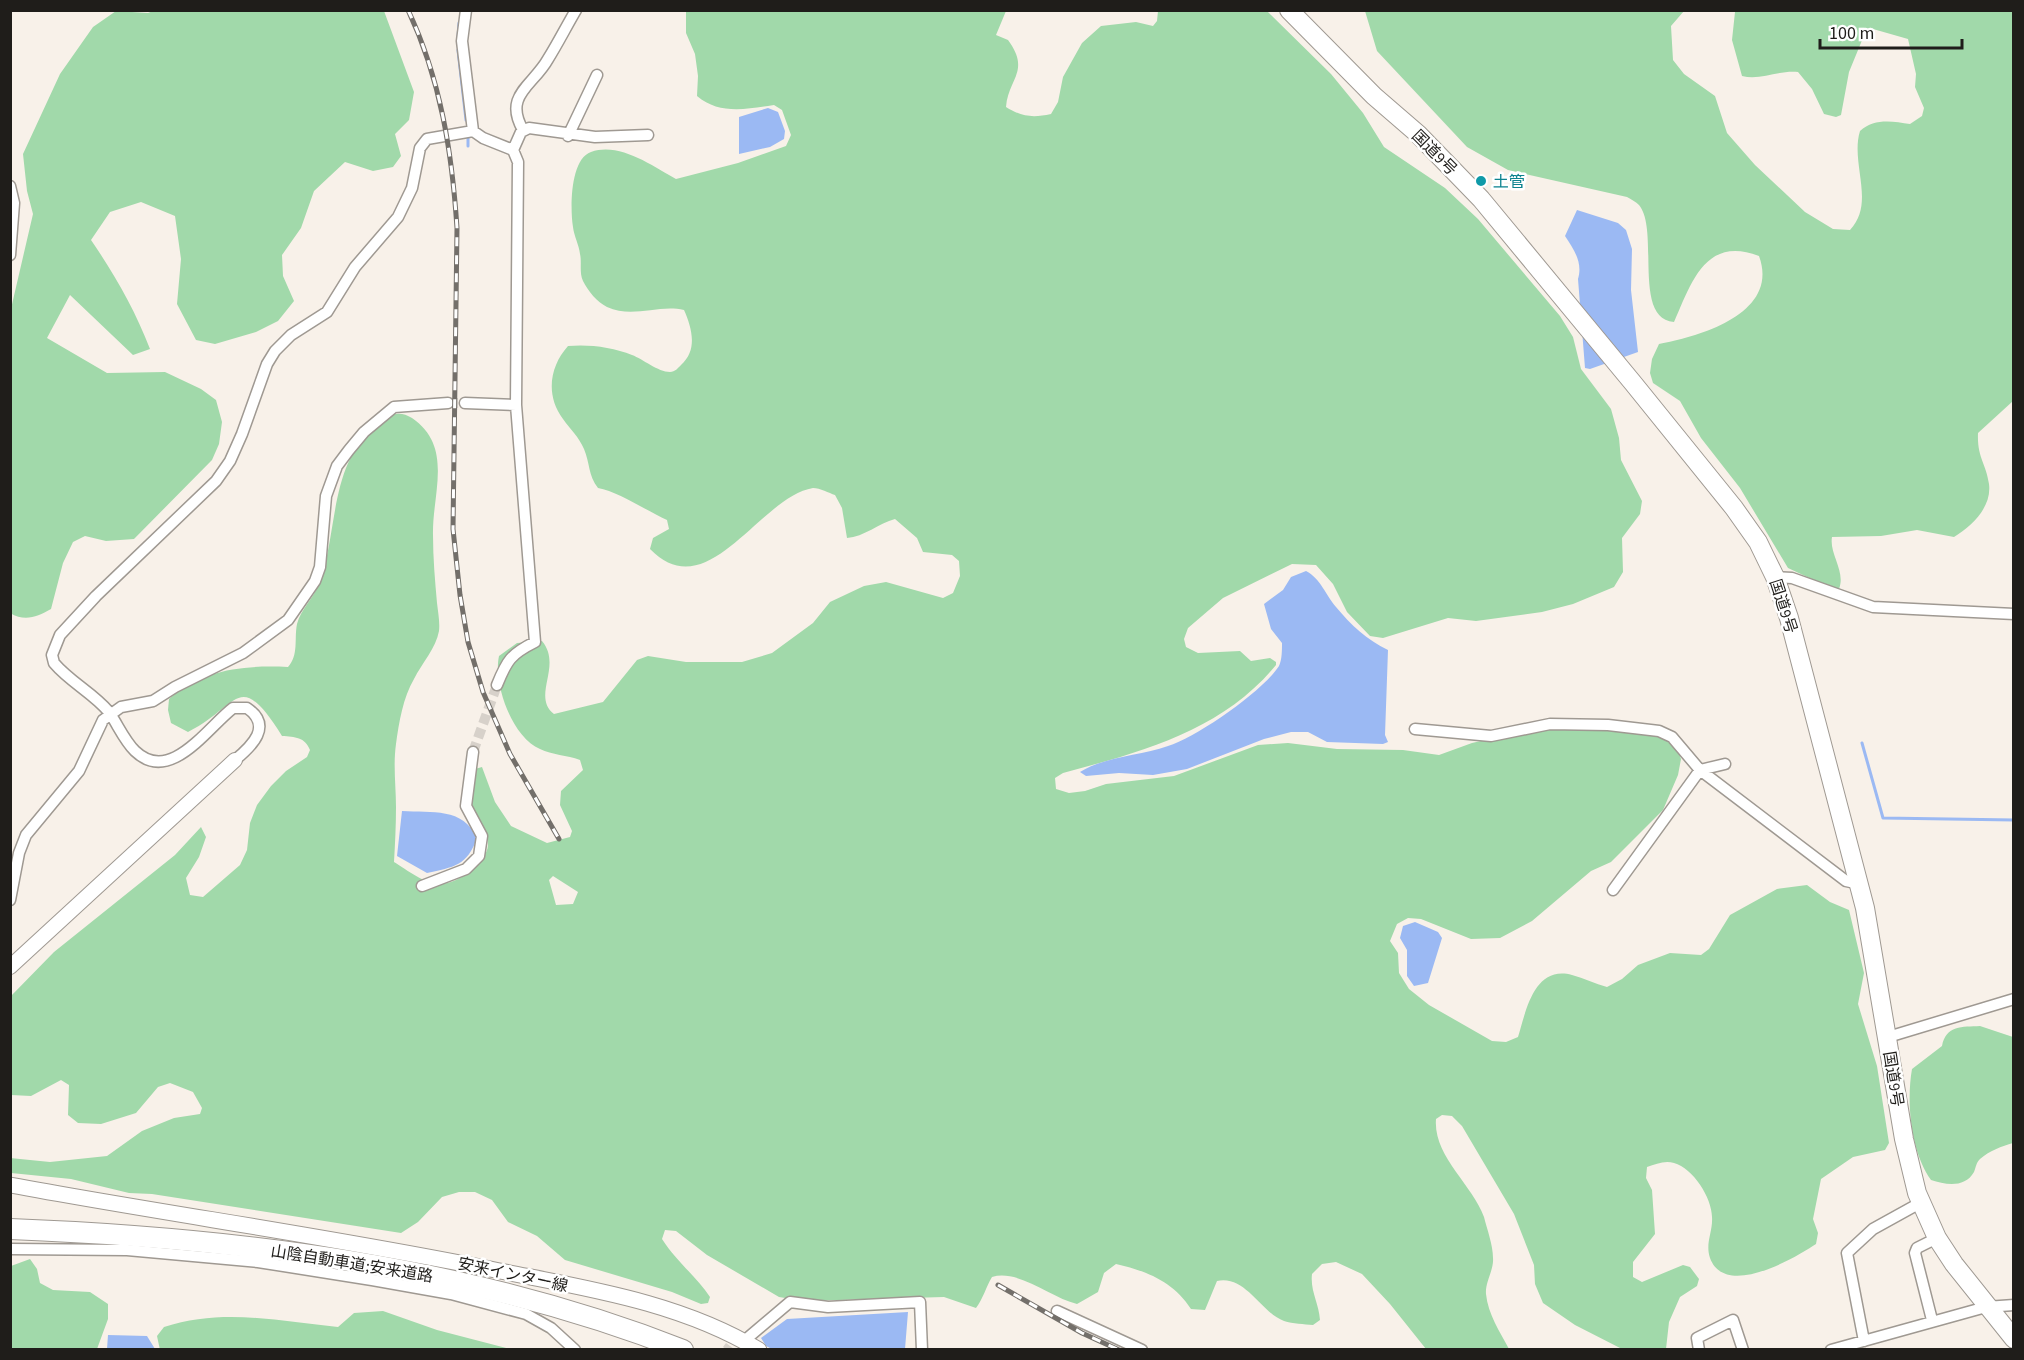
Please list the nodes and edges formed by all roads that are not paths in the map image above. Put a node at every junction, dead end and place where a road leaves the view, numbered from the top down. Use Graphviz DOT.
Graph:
graph roads {
  1 [pos="466,10"];
  2 [pos="576,10"];
  3 [pos="1289,10"];
  4 [pos="597,75"];
  5 [pos="522,130"];
  6 [pos="473,131"];
  7 [pos="648,135"];
  8 [pos="568,136"];
  9 [pos="513,150"];
  10 [pos="10,186"];
  11 [pos="10,255"];
  12 [pos="448,403"];
  13 [pos="465,404"];
  14 [pos="516,405"];
  15 [pos="1774,577"];
  16 [pos="2013,614"];
  17 [pos="497,685"];
  18 [pos="110,713"];
  19 [pos="1415,729"];
  20 [pos="473,752"];
  21 [pos="236,760"];
  22 [pos="1725,764"];
  23 [pos="1700,770"];
  24 [pos="1860,884"];
  25 [pos="422,886"];
  26 [pos="1613,890"];
  27 [pos="10,900"];
  28 [pos="10,967"];
  29 [pos="2013,999"];
  30 [pos="1888,1037"];
  31 [pos="10,1185"];
  32 [pos="1920,1203"];
  33 [pos="10,1229"];
  34 [pos="1937,1238"];
  35 [pos="10,1250"];
  36 [pos="2013,1305"];
  37 [pos="1986,1307"];
  38 [pos="1057,1311"];
  39 [pos="1932,1320"];
  40 [pos="2013,1340"];
  41 [pos="736,1341"];
  42 [pos="1864,1341"];
  43 [pos="575,1350"];
  44 [pos="683,1350"];
  45 [pos="759,1350"];
  46 [pos="922,1350"];
  47 [pos="1142,1350"];
  48 [pos="1699,1350"];
  49 [pos="1743,1350"];
  50 [pos="1831,1350"];
  1 -- 6 [label="street"];
  2 -- 5 [label="street"];
  3 -- 15 [label="highway, 国道9号"];
  4 -- 8 [label="street"];
  5 -- 8 [label="street"];
  5 -- 9 [label="street"];
  6 -- 9 [label="street"];
  6 -- 18 [label="street"];
  7 -- 8 [label="street"];
  9 -- 14 [label="street"];
  10 -- 11 [label="street"];
  12 -- 18 [label="street"];
  13 -- 14 [label="street"];
  14 -- 17 [label="street"];
  15 -- 16 [label="street"];
  15 -- 24 [label="highway, 国道9号"];
  18 -- 21 [label="street"];
  18 -- 27 [label="street"];
  19 -- 23 [label="street"];
  20 -- 25 [label="street"];
  21 -- 28 [label="street"];
  22 -- 23 [label="street"];
  23 -- 24 [label="street"];
  23 -- 26 [label="street"];
  24 -- 30 [label="highway, 国道9号"];
  29 -- 30 [label="street"];
  30 -- 32 [label="highway, 国道9号"];
  31 -- 41 [label="main road, 安来インター線"];
  32 -- 34 [label="highway, 国道9号"];
  32 -- 42 [label="street"];
  33 -- 44 [label="highway, 山陰自動車道;安来道路"];
  34 -- 37 [label="highway, 国道9号"];
  34 -- 39 [label="street"];
  35 -- 43 [label="street"];
  36 -- 37 [label="street"];
  37 -- 39 [label="street"];
  37 -- 40 [label="highway, 国道9号"];
  38 -- 47 [label="street"];
  39 -- 42 [label="street"];
  41 -- 45 [label="main road, 安来インター線"];
  41 -- 46 [label="street"];
  42 -- 50 [label="street"];
  48 -- 49 [label="street"];
}
